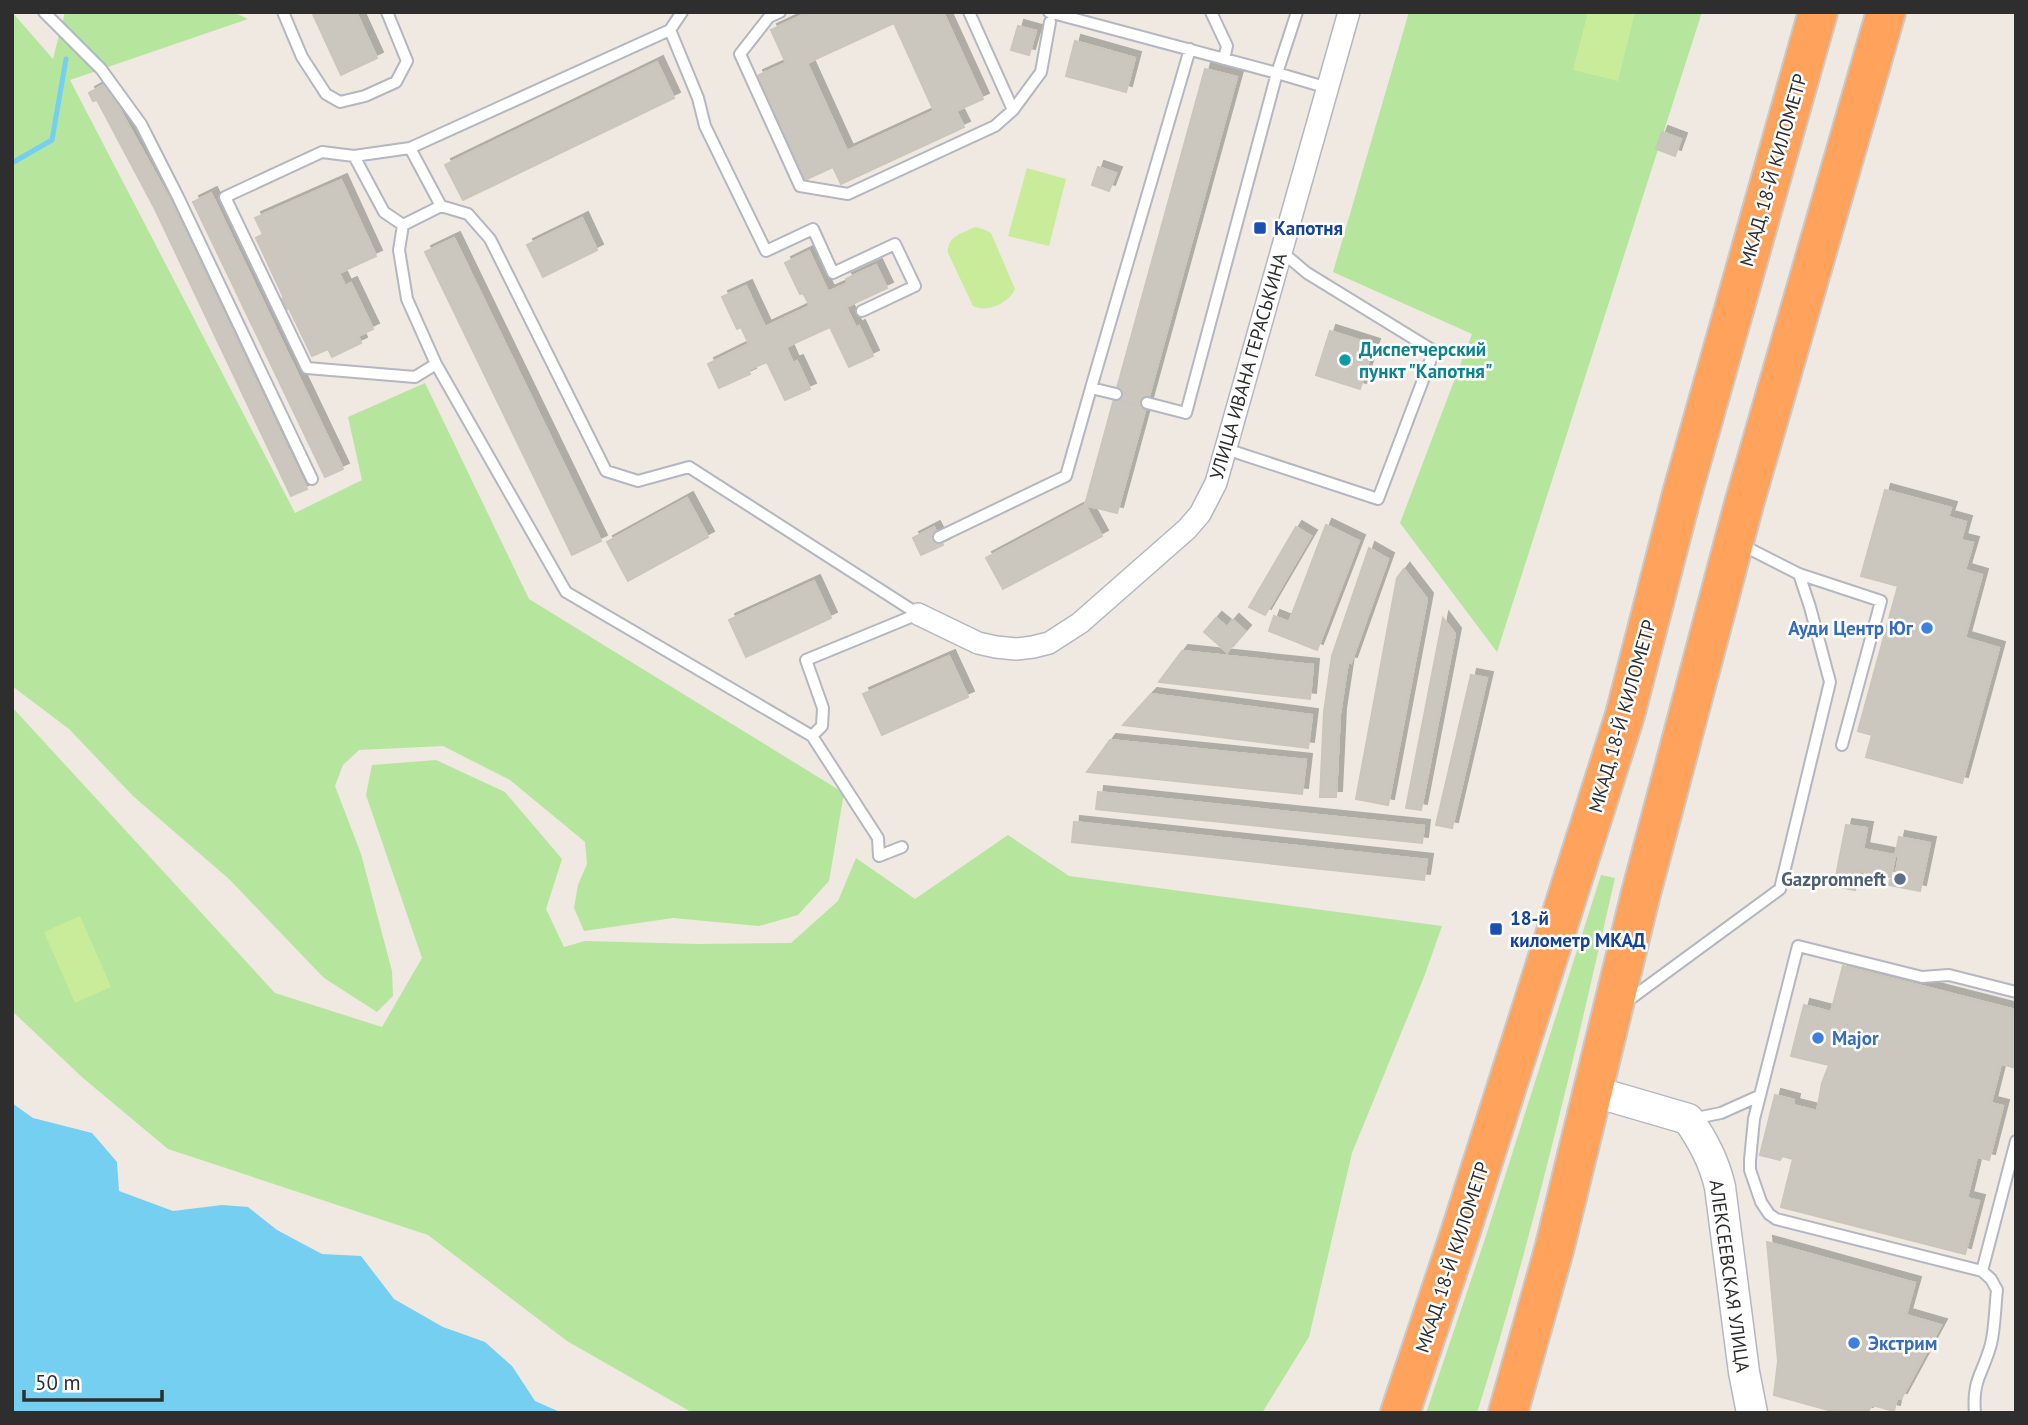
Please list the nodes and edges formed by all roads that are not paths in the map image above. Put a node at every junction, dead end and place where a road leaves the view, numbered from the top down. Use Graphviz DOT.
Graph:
graph roads {
  1 [pos="44,12"];
  2 [pos="283,12"];
  3 [pos="387,12"];
  4 [pos="682,12"];
  5 [pos="780,12"];
  6 [pos="968,12"];
  7 [pos="1211,12"];
  8 [pos="1297,12"];
  9 [pos="1349,12"];
  10 [pos="1818,12"];
  11 [pos="1886,12"];
  12 [pos="1049,17"];
  13 [pos="670,30"];
  14 [pos="1189,49"];
  15 [pos="1224,59"];
  16 [pos="1278,73"];
  17 [pos="1328,88"];
  18 [pos="1013,110"];
  19 [pos="410,148"];
  20 [pos="354,156"];
  21 [pos="441,206"];
  22 [pos="403,225"];
  23 [pos="1282,252"];
  24 [pos="862,311"];
  25 [pos="436,365"];
  26 [pos="1091,388"];
  27 [pos="1116,394"];
  28 [pos="1147,403"];
  29 [pos="1226,449"];
  30 [pos="312,479"];
  31 [pos="939,537"];
  32 [pos="1735,541"];
  33 [pos="1800,575"];
  34 [pos="918,614"];
  35 [pos="812,736"];
  36 [pos="1842,745"];
  37 [pos="902,847"];
  38 [pos="2016,992"];
  39 [pos="1613,1012"];
  40 [pos="1592,1091"];
  41 [pos="1759,1096"];
  42 [pos="1688,1119"];
  43 [pos="2016,1141"];
  44 [pos="1982,1272"];
  45 [pos="1400,1413"];
  46 [pos="1508,1413"];
  47 [pos="1752,1413"];
  48 [pos="1975,1413"];
  1 -- 30 [label="lane"];
  2 -- 3 [label="lane"];
  4 -- 13 [label="lane"];
  5 -- 18 [label="lane"];
  6 -- 18 [label="lane"];
  7 -- 15 [label="lane"];
  8 -- 16 [label="lane"];
  9 -- 17 [label="street, УЛИЦА ИВАНА ГЕРАСЬКИНА"];
  10 -- 45 [label="highway, МКАД, 18-Й КИЛОМЕТР"];
  11 -- 32 [label="highway"];
  12 -- 14 [label="lane"];
  12 -- 18 [label="lane"];
  13 -- 19 [label="lane"];
  13 -- 24 [label="lane"];
  14 -- 15 [label="lane"];
  14 -- 26 [label="lane"];
  15 -- 16 [label="lane"];
  16 -- 17 [label="lane"];
  16 -- 28 [label="lane"];
  17 -- 23 [label="street, УЛИЦА ИВАНА ГЕРАСЬКИНА"];
  19 -- 20 [label="lane"];
  19 -- 21 [label="lane"];
  20 -- 22 [label="lane"];
  20 -- 25 [label="lane"];
  21 -- 22 [label="lane"];
  21 -- 34 [label="lane"];
  22 -- 25 [label="lane"];
  23 -- 29 [label="street, УЛИЦА ИВАНА ГЕРАСЬКИНА"];
  23 -- 29 [label="lane"];
  25 -- 35 [label="lane"];
  26 -- 27 [label="lane"];
  26 -- 31 [label="lane"];
  29 -- 34 [label="street, УЛИЦА ИВАНА ГЕРАСЬКИНА"];
  32 -- 33 [label="lane"];
  32 -- 39 [label="highway"];
  33 -- 36 [label="lane"];
  33 -- 39 [label="lane"];
  34 -- 35 [label="lane"];
  35 -- 37 [label="lane"];
  38 -- 41 [label="lane"];
  39 -- 40 [label="highway"];
  40 -- 42 [label="street"];
  40 -- 46 [label="highway"];
  41 -- 42 [label="lane"];
  41 -- 44 [label="lane"];
  42 -- 47 [label="street, АЛЕКСЕЕВСКАЯ УЛИЦА"];
  43 -- 44 [label="lane"];
  44 -- 48 [label="lane"];
}
